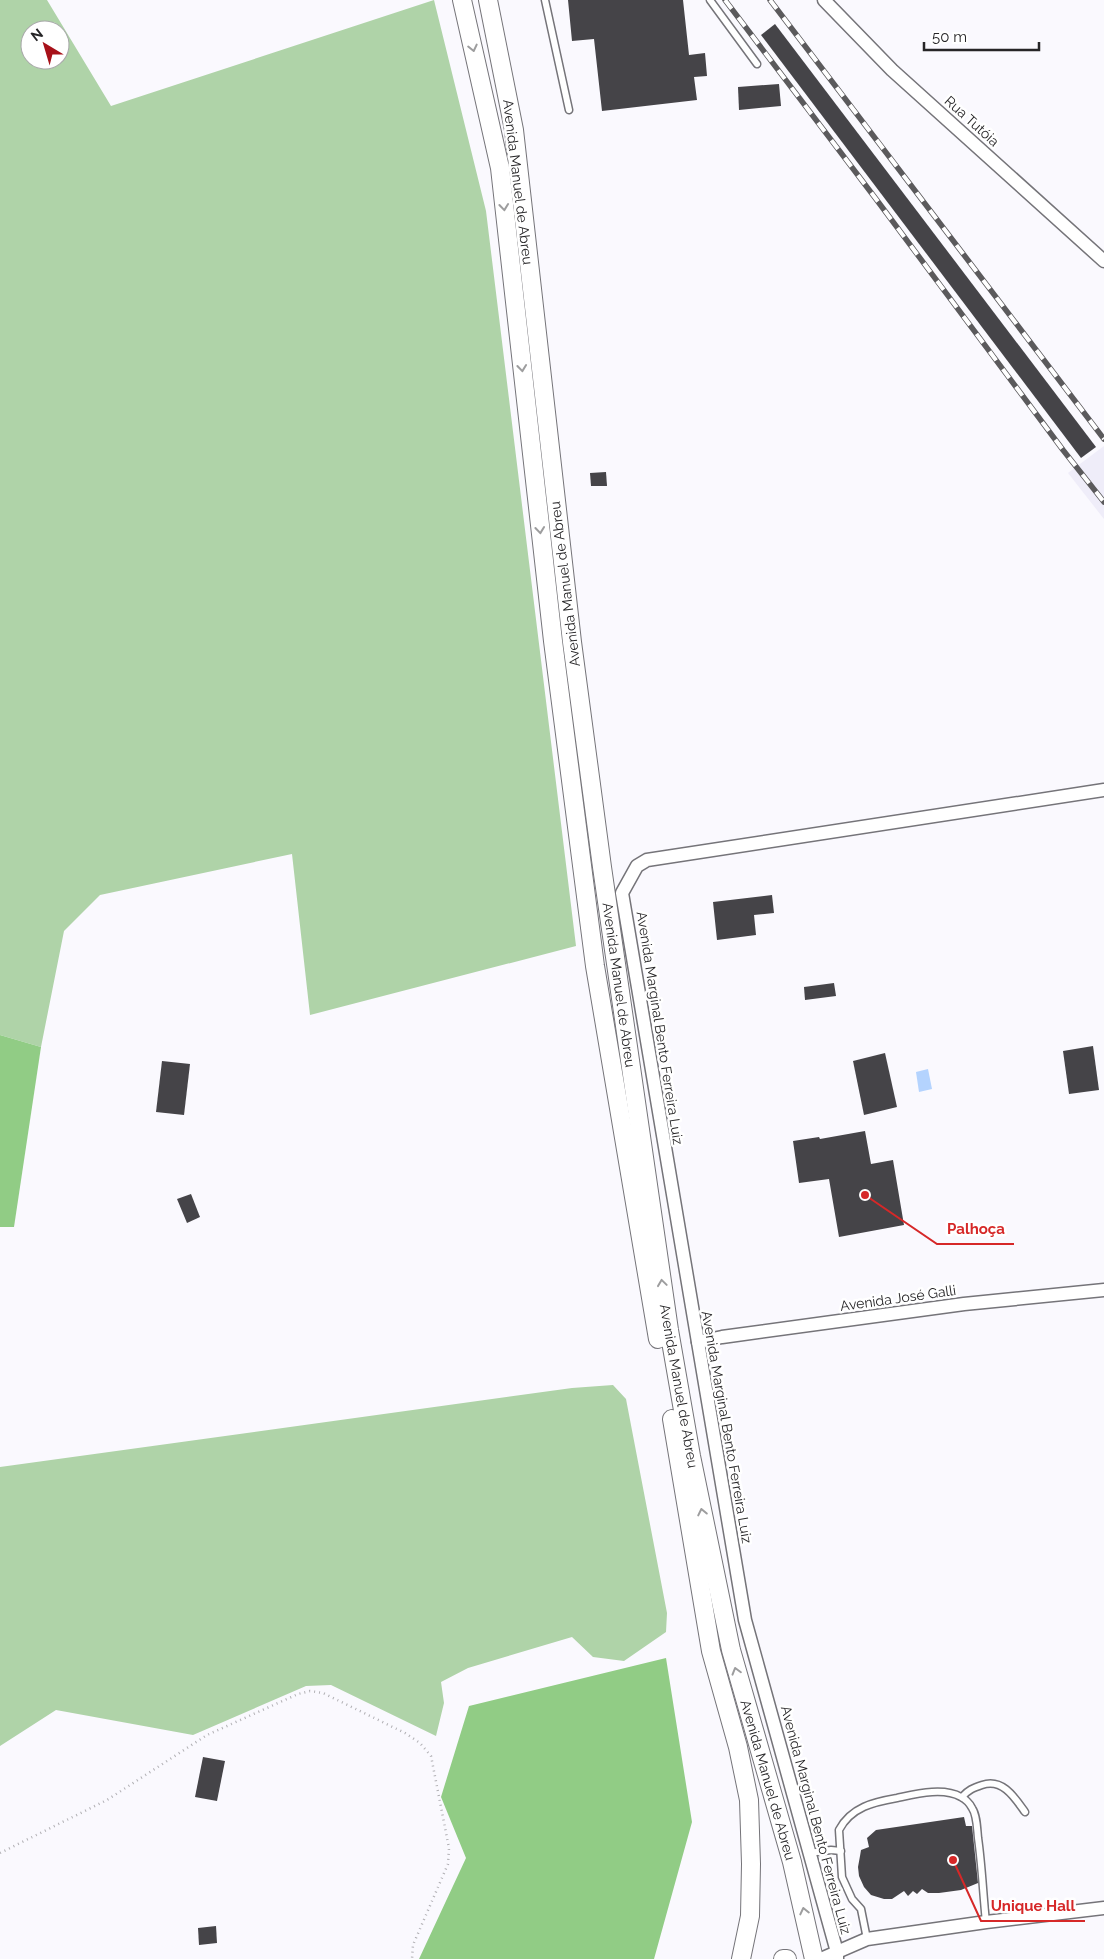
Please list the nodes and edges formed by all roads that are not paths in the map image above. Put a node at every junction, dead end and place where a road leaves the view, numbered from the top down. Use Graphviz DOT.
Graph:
graph roads {
  1 [pos="462,0"];
  2 [pos="488,0"];
  3 [pos="545,0"];
  4 [pos="710,0"];
  5 [pos="824,0"];
  6 [pos="757,64"];
  7 [pos="568,110"];
  8 [pos="1104,261"];
  9 [pos="1104,790"];
  10 [pos="1104,1290"];
  11 [pos="698,1342"];
  12 [pos="962,1797"];
  13 [pos="1026,1812"];
  14 [pos="840,1851"];
  15 [pos="809,1853"];
  16 [pos="1104,1908"];
  17 [pos="986,1922"];
  18 [pos="867,1939"];
  19 [pos="837,1955"];
  20 [pos="741,1959"];
  21 [pos="783,1959"];
  22 [pos="787,1959"];
  23 [pos="814,1959"];
  24 [pos="821,1959"];
  1 -- 20 [label="main road, Avenida Manuel de Abreu, one-way"];
  23 -- 2 [label="main road, Avenida Manuel de Abreu, one-way"];
  3 -- 7 [label="lane"];
  4 -- 6 [label="lane"];
  5 -- 8 [label="street, Rua Tutóia"];
  9 -- 11 [label="street, Avenida Marginal Bento Ferreira Luiz"];
  10 -- 11 [label="street, Avenida José Galli"];
  11 -- 15 [label="street, Avenida Marginal Bento Ferreira Luiz"];
  12 -- 13 [label="lane"];
  12 -- 14 [label="lane"];
  12 -- 17 [label="lane"];
  14 -- 15 [label="lane"];
  14 -- 18 [label="lane"];
  15 -- 19 [label="street, Avenida Marginal Bento Ferreira Luiz"];
  16 -- 17 [label="street"];
  17 -- 18 [label="street"];
  18 -- 19 [label="street"];
  19 -- 24 [label="street"];
  21 -- 22 [label="main road"];
}
